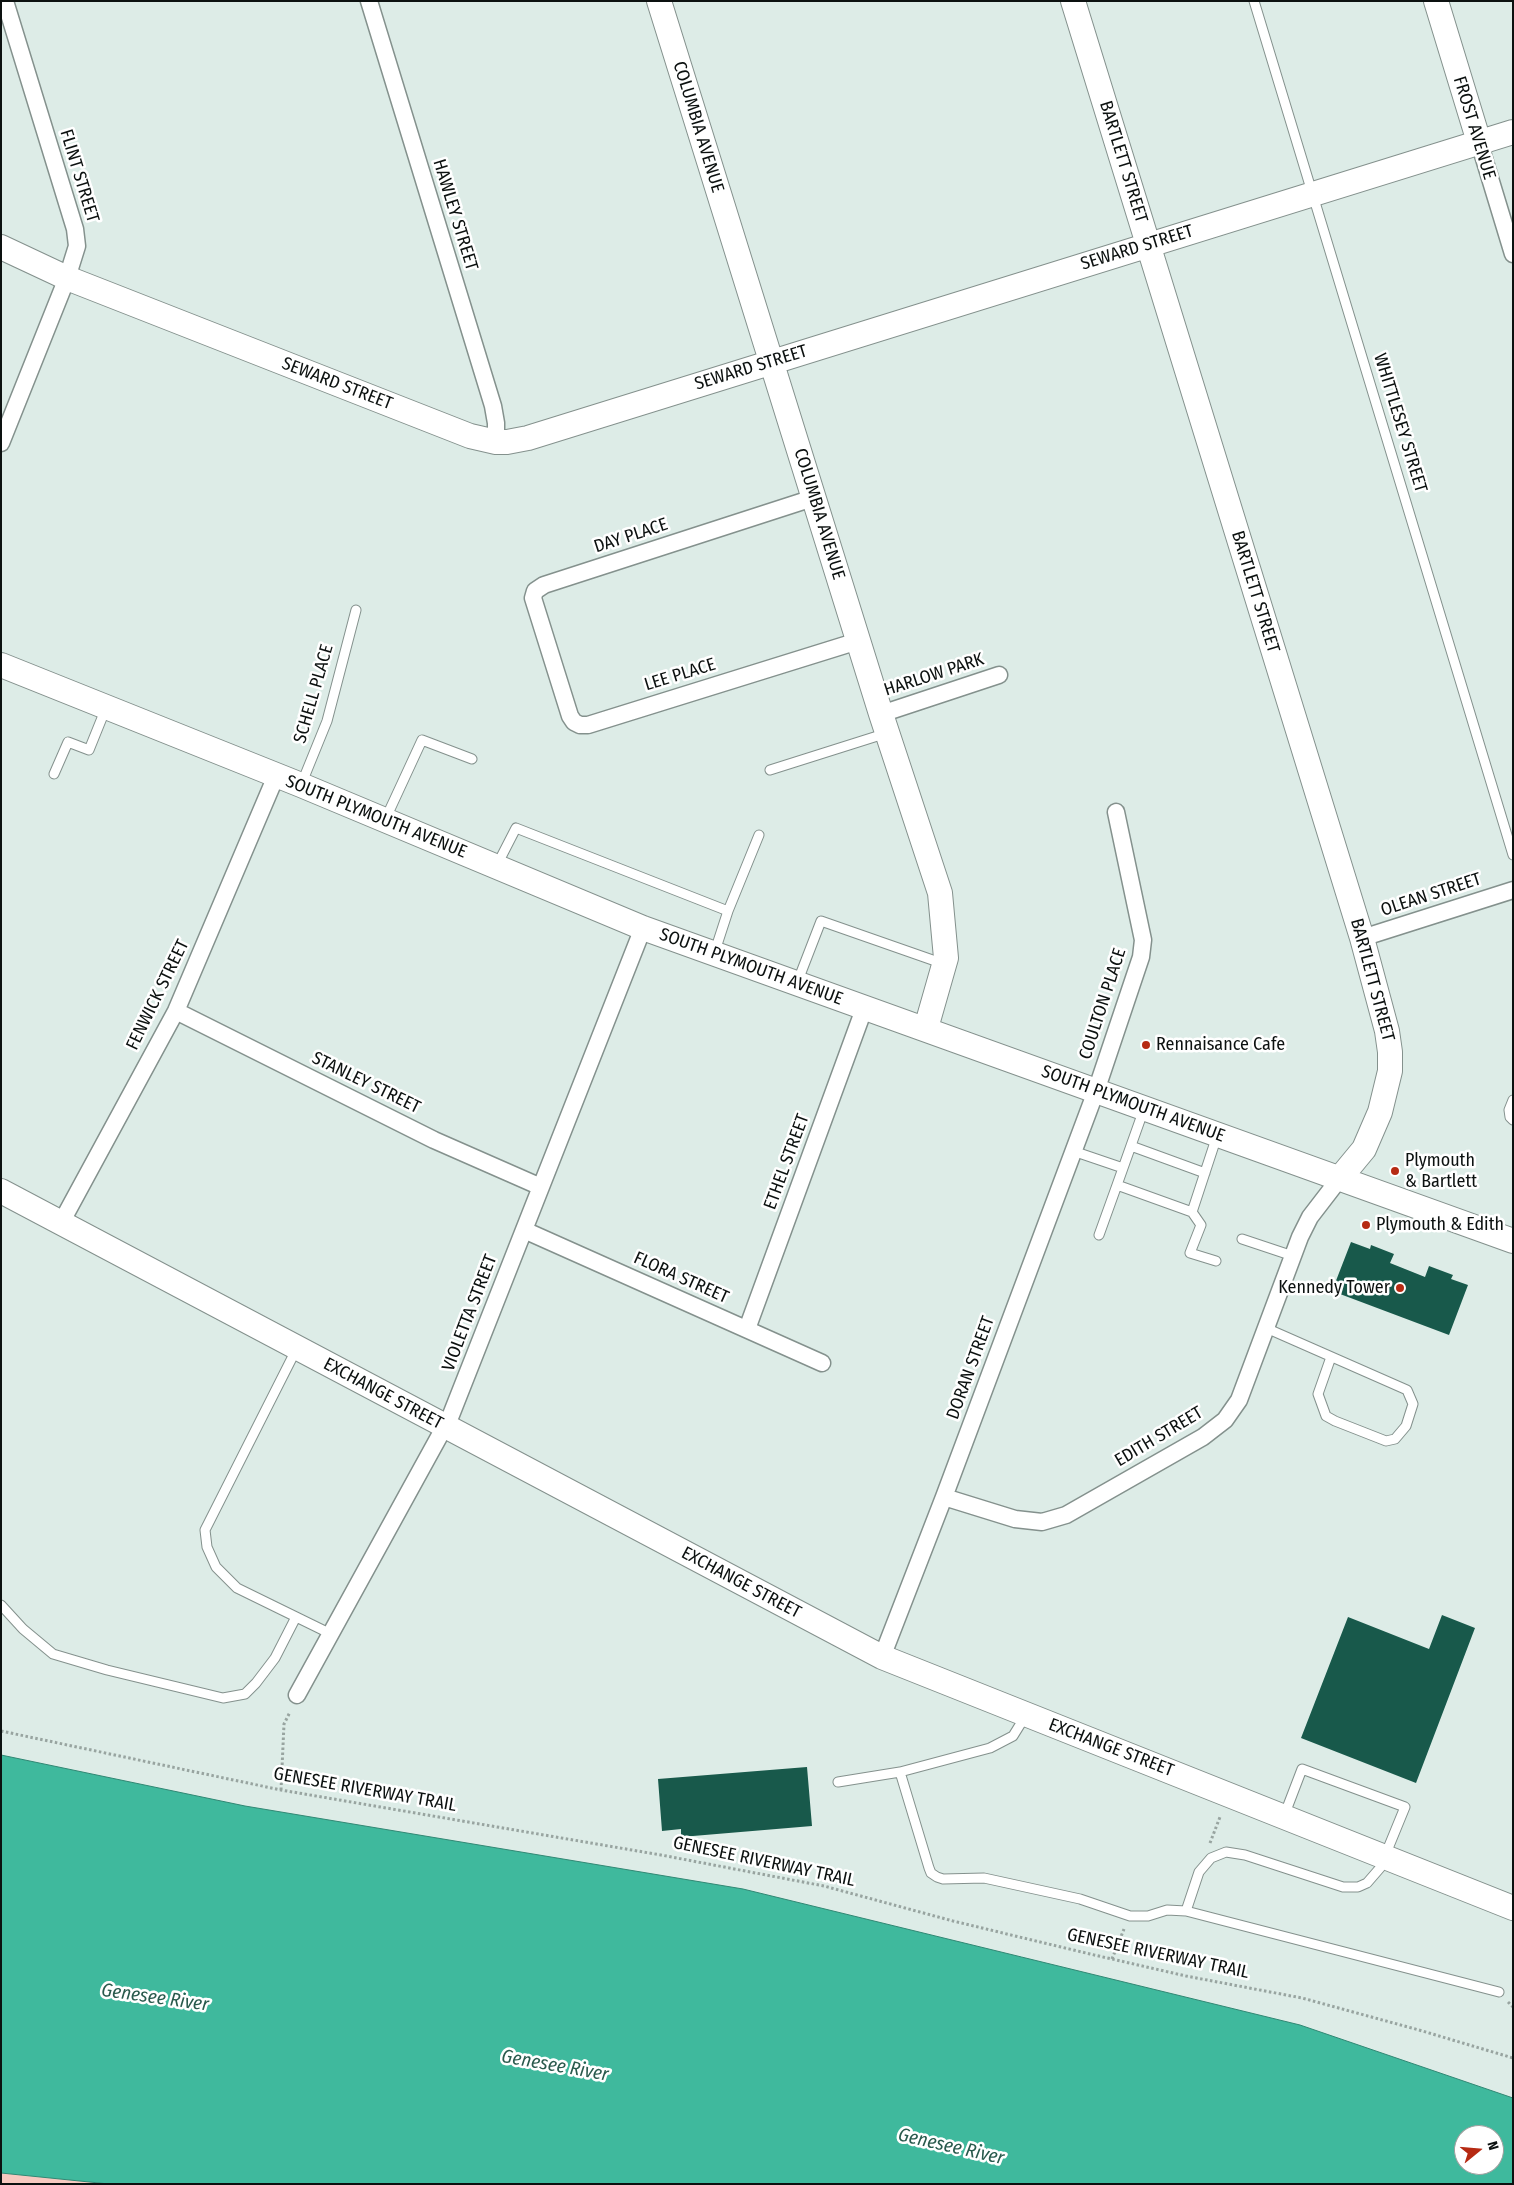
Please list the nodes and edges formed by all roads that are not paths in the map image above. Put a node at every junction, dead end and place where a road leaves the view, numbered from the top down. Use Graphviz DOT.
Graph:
graph roads {
  1 [pos="5,1"];
  2 [pos="369,1"];
  3 [pos="659,1"];
  4 [pos="1073,1"];
  5 [pos="1254,1"];
  6 [pos="1436,1"];
  7 [pos="1513,132"];
  8 [pos="1479,142"];
  9 [pos="1313,194"];
  10 [pos="1148,245"];
  11 [pos="1,247"];
  12 [pos="1513,254"];
  13 [pos="67,278"];
  14 [pos="772,362"];
  15 [pos="496,442"];
  16 [pos="1,443"];
  17 [pos="813,498"];
  18 [pos="356,610"];
  19 [pos="858,640"];
  20 [pos="553,663"];
  21 [pos="1,665"];
  22 [pos="1000,675"];
  23 [pos="106,707"];
  24 [pos="884,723"];
  25 [pos="472,759"];
  26 [pos="770,770"];
  27 [pos="54,774"];
  28 [pos="276,776"];
  29 [pos="301,785"];
  30 [pos="1116,812"];
  31 [pos="385,820"];
  32 [pos="759,835"];
  33 [pos="1513,855"];
  34 [pos="496,867"];
  35 [pos="1513,890"];
  36 [pos="728,911"];
  37 [pos="644,928"];
  38 [pos="1362,938"];
  39 [pos="714,954"];
  40 [pos="944,964"];
  41 [pos="797,984"];
  42 [pos="864,1009"];
  43 [pos="176,1011"];
  44 [pos="926,1028"];
  45 [pos="1096,1091"];
  46 [pos="1513,1100"];
  47 [pos="1144,1108"];
  48 [pos="1513,1120"];
  49 [pos="1217,1134"];
  50 [pos="1130,1146"];
  51 [pos="1073,1151"];
  52 [pos="1123,1168"];
  53 [pos="1205,1173"];
  54 [pos="1340,1178"];
  55 [pos="1117,1185"];
  56 [pos="540,1187"];
  57 [pos="1159,1190"];
  58 [pos="1,1191"];
  59 [pos="1156,1199"];
  60 [pos="1192,1212"];
  61 [pos="61,1223"];
  62 [pos="524,1230"];
  63 [pos="1099,1235"];
  64 [pos="1242,1239"];
  65 [pos="1513,1240"];
  66 [pos="1293,1256"];
  67 [pos="1216,1261"];
  68 [pos="1266,1328"];
  69 [pos="747,1329"];
  70 [pos="297,1348"];
  71 [pos="1331,1357"];
  72 [pos="822,1363"];
  73 [pos="445,1427"];
  74 [pos="944,1497"];
  75 [pos="1,1604"];
  76 [pos="296,1617"];
  77 [pos="331,1634"];
  78 [pos="882,1657"];
  79 [pos="298,1695"];
  80 [pos="1026,1715"];
  81 [pos="900,1772"];
  82 [pos="838,1782"];
  83 [pos="1284,1817"];
  84 [pos="1385,1858"];
  85 [pos="1513,1908"];
  86 [pos="1186,1911"];
  87 [pos="1499,1992"];
  1 -- 13 [label="street, FLINT STREET"];
  2 -- 15 [label="street, HAWLEY STREET"];
  3 -- 14 [label="street, COLUMBIA AVENUE"];
  4 -- 10 [label="street, BARTLETT STREET"];
  5 -- 9 [label="lane, WHITTLESEY STREET"];
  6 -- 8 [label="street, FROST AVENUE"];
  7 -- 8 [label="street, SEWARD STREET"];
  8 -- 9 [label="street, SEWARD STREET"];
  8 -- 12 [label="street, FROST AVENUE"];
  9 -- 10 [label="street, SEWARD STREET"];
  9 -- 33 [label="lane, WHITTLESEY STREET"];
  10 -- 14 [label="street, SEWARD STREET"];
  10 -- 38 [label="street, BARTLETT STREET"];
  11 -- 13 [label="street, SEWARD STREET"];
  13 -- 15 [label="street, SEWARD STREET"];
  13 -- 16 [label="street, FLINT STREET"];
  14 -- 15 [label="street, SEWARD STREET"];
  14 -- 17 [label="street, COLUMBIA AVENUE"];
  17 -- 19 [label="street, COLUMBIA AVENUE"];
  17 -- 20 [label="street, DAY PLACE"];
  18 -- 29 [label="lane, SCHELL PLACE"];
  19 -- 20 [label="street, LEE PLACE"];
  19 -- 24 [label="street, COLUMBIA AVENUE"];
  21 -- 23 [label="street, SOUTH PLYMOUTH AVENUE"];
  22 -- 24 [label="street, HARLOW PARK"];
  23 -- 27 [label="lane"];
  23 -- 28 [label="street, SOUTH PLYMOUTH AVENUE"];
  24 -- 26 [label="lane"];
  24 -- 40 [label="street, COLUMBIA AVENUE"];
  25 -- 31 [label="lane"];
  28 -- 29 [label="street, SOUTH PLYMOUTH AVENUE"];
  28 -- 43 [label="street, FENWICK STREET"];
  29 -- 31 [label="street, SOUTH PLYMOUTH AVENUE"];
  30 -- 45 [label="street, COULTON PLACE"];
  31 -- 34 [label="street, SOUTH PLYMOUTH AVENUE"];
  32 -- 36 [label="lane"];
  34 -- 36 [label="lane"];
  34 -- 37 [label="street, SOUTH PLYMOUTH AVENUE"];
  35 -- 38 [label="street, OLEAN STREET"];
  36 -- 39 [label="lane"];
  37 -- 39 [label="street, SOUTH PLYMOUTH AVENUE"];
  37 -- 56 [label="street, VIOLETTA STREET"];
  38 -- 54 [label="street, BARTLETT STREET"];
  39 -- 41 [label="street, SOUTH PLYMOUTH AVENUE"];
  40 -- 41 [label="lane"];
  40 -- 44 [label="street, COLUMBIA AVENUE"];
  41 -- 42 [label="street, SOUTH PLYMOUTH AVENUE"];
  42 -- 44 [label="street, SOUTH PLYMOUTH AVENUE"];
  42 -- 69 [label="street, ETHEL STREET"];
  43 -- 56 [label="street, STANLEY STREET"];
  43 -- 61 [label="street, FENWICK STREET"];
  44 -- 45 [label="street, SOUTH PLYMOUTH AVENUE"];
  45 -- 47 [label="street, SOUTH PLYMOUTH AVENUE"];
  45 -- 51 [label="street, DORAN STREET"];
  46 -- 48 [label="lane"];
  47 -- 49 [label="street, SOUTH PLYMOUTH AVENUE"];
  47 -- 50 [label="lane"];
  49 -- 53 [label="lane"];
  49 -- 54 [label="street, SOUTH PLYMOUTH AVENUE"];
  50 -- 52 [label="lane"];
  50 -- 53 [label="lane"];
  51 -- 52 [label="lane"];
  51 -- 74 [label="street, DORAN STREET"];
  52 -- 55 [label="lane"];
  53 -- 60 [label="lane"];
  54 -- 65 [label="street, SOUTH PLYMOUTH AVENUE"];
  54 -- 66 [label="street, EDITH STREET"];
  55 -- 59 [label="lane"];
  55 -- 63 [label="lane"];
  56 -- 62 [label="street, VIOLETTA STREET"];
  57 -- 59 [label="lane"];
  58 -- 61 [label="street, EXCHANGE STREET"];
  59 -- 60 [label="lane"];
  60 -- 67 [label="lane"];
  61 -- 70 [label="street, EXCHANGE STREET"];
  62 -- 69 [label="street, FLORA STREET"];
  62 -- 73 [label="street, VIOLETTA STREET"];
  64 -- 66 [label="lane"];
  66 -- 68 [label="street, EDITH STREET"];
  68 -- 71 [label="lane"];
  68 -- 74 [label="street, EDITH STREET"];
  69 -- 72 [label="street, FLORA STREET"];
  70 -- 73 [label="street, EXCHANGE STREET"];
  70 -- 76 [label="lane"];
  71 -- 71 [label="lane"];
  73 -- 77 [label="street, VIOLETTA STREET"];
  73 -- 78 [label="street, EXCHANGE STREET"];
  74 -- 78 [label="street, DORAN STREET"];
  75 -- 76 [label="lane"];
  76 -- 77 [label="lane"];
  77 -- 79 [label="street, VIOLETTA STREET"];
  78 -- 80 [label="street, EXCHANGE STREET"];
  80 -- 81 [label="lane"];
  80 -- 83 [label="street, EXCHANGE STREET"];
  81 -- 82 [label="lane"];
  81 -- 86 [label="lane"];
  83 -- 84 [label="street, EXCHANGE STREET"];
  83 -- 84 [label="lane"];
  84 -- 85 [label="street, EXCHANGE STREET"];
  84 -- 86 [label="lane"];
  86 -- 87 [label="lane"];
}
